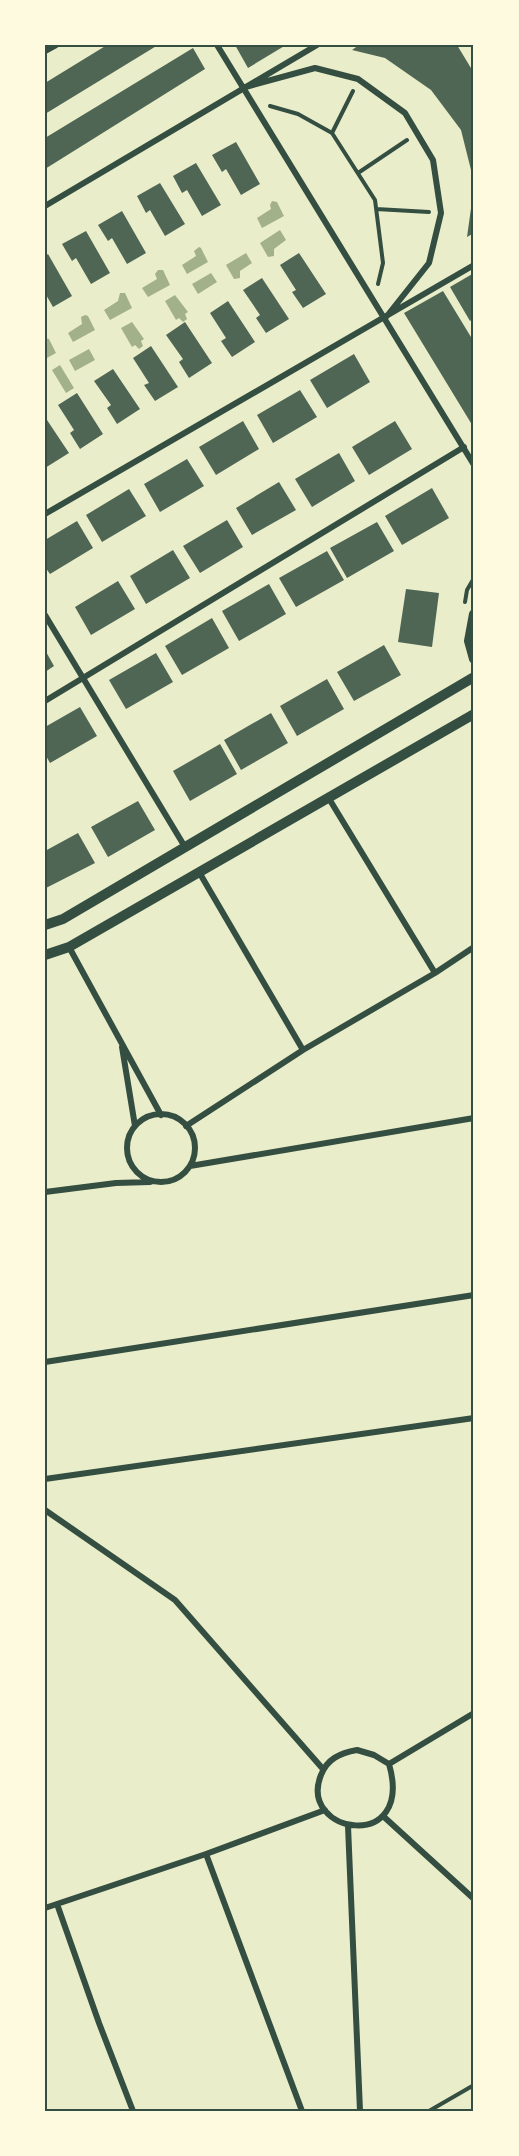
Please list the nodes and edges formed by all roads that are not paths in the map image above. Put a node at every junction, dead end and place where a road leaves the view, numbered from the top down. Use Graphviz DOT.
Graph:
graph roads {
  1 [pos="56,45"];
  2 [pos="217,45"];
  3 [pos="317,45"];
  4 [pos="45,51"];
  5 [pos="242,88"];
  6 [pos="45,206"];
  7 [pos="474,265"];
  8 [pos="385,319"];
  9 [pos="464,447"];
  10 [pos="474,465"];
  11 [pos="45,514"];
  12 [pos="474,614"];
  13 [pos="45,615"];
  14 [pos="474,659"];
  15 [pos="474,677"];
  16 [pos="83,678"];
  17 [pos="45,701"];
  18 [pos="474,714"];
  19 [pos="328,797"];
  20 [pos="185,848"];
  21 [pos="199,872"];
  22 [pos="45,925"];
  23 [pos="69,947"];
  24 [pos="474,947"];
  25 [pos="45,955"];
  26 [pos="435,973"];
  27 [pos="121,1040"];
  28 [pos="303,1050"];
  29 [pos="162,1115"];
  30 [pos="474,1118"];
  31 [pos="135,1126"];
  32 [pos="186,1126"];
  33 [pos="190,1166"];
  34 [pos="154,1182"];
  35 [pos="45,1192"];
  36 [pos="474,1295"];
  37 [pos="45,1362"];
  38 [pos="474,1418"];
  39 [pos="45,1479"];
  40 [pos="45,1510"];
  41 [pos="474,1713"];
  42 [pos="389,1764"];
  43 [pos="323,1768"];
  44 [pos="325,1810"];
  45 [pos="382,1816"];
  46 [pos="348,1826"];
  47 [pos="206,1854"];
  48 [pos="474,1899"];
  49 [pos="57,1904"];
  50 [pos="45,1908"];
  51 [pos="133,2111"];
  52 [pos="302,2111"];
  53 [pos="360,2111"];
  1 -- 4 [label="street"];
  2 -- 5 [label="street"];
  3 -- 5 [label="street"];
  5 -- 6 [label="street"];
  5 -- 8 [label="street"];
  5 -- 8 [label="street"];
  7 -- 8 [label="street"];
  8 -- 9 [label="street"];
  8 -- 11 [label="street"];
  9 -- 10 [label="street"];
  9 -- 16 [label="street"];
  12 -- 14 [label="street"];
  13 -- 16 [label="street"];
  15 -- 20 [label="street"];
  16 -- 17 [label="street"];
  16 -- 20 [label="street"];
  18 -- 19 [label="street"];
  19 -- 21 [label="street"];
  19 -- 26 [label="street"];
  20 -- 22 [label="street"];
  21 -- 23 [label="street"];
  21 -- 28 [label="street"];
  23 -- 25 [label="street"];
  23 -- 27 [label="street"];
  24 -- 26 [label="street"];
  26 -- 28 [label="street"];
  27 -- 29 [label="street"];
  27 -- 31 [label="street"];
  28 -- 32 [label="street"];
  29 -- 31 [label="street"];
  29 -- 32 [label="street"];
  30 -- 33 [label="street"];
  31 -- 34 [label="street"];
  32 -- 33 [label="street"];
  33 -- 34 [label="street"];
  34 -- 35 [label="street"];
  36 -- 37 [label="street"];
  38 -- 39 [label="street"];
  40 -- 43 [label="street"];
  41 -- 42 [label="street"];
  42 -- 43 [label="street"];
  42 -- 45 [label="street"];
  43 -- 44 [label="street"];
  44 -- 46 [label="street"];
  44 -- 47 [label="street"];
  45 -- 46 [label="street"];
  45 -- 48 [label="street"];
  46 -- 53 [label="street"];
  47 -- 49 [label="street"];
  47 -- 52 [label="street"];
  49 -- 50 [label="street"];
  49 -- 51 [label="street"];
}
